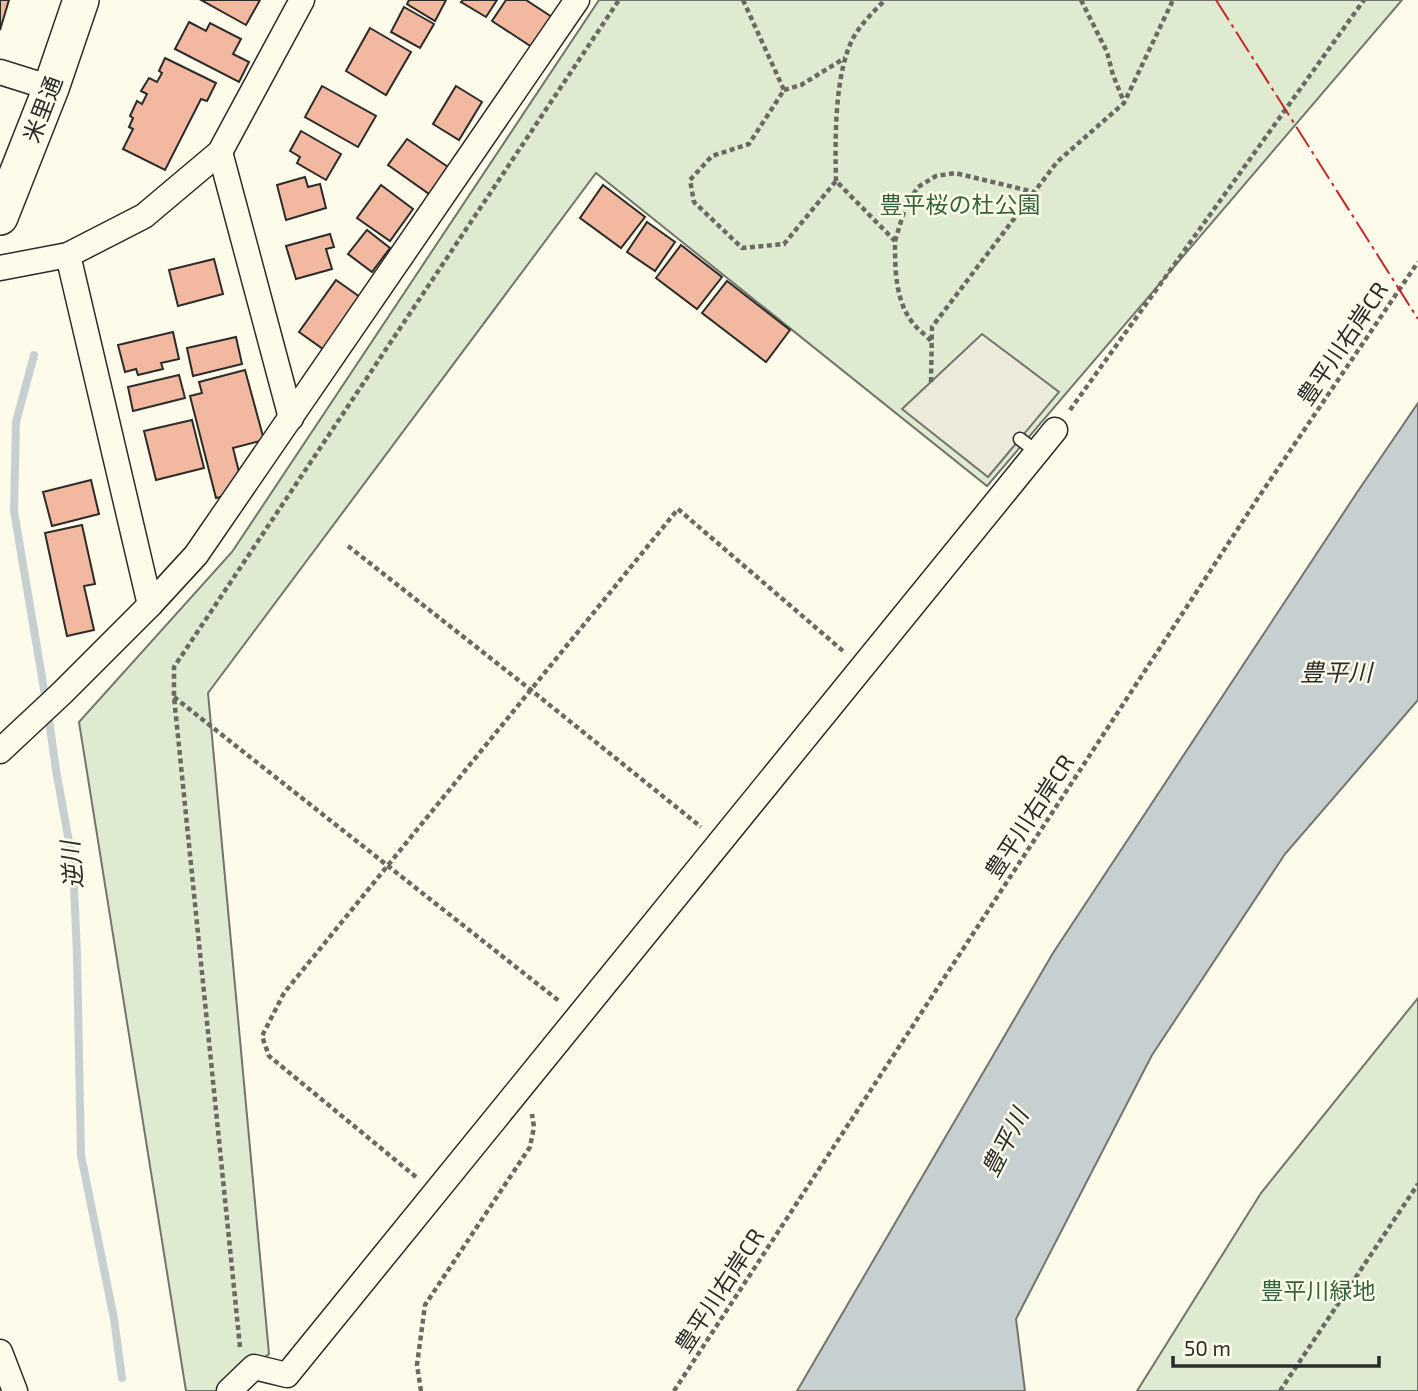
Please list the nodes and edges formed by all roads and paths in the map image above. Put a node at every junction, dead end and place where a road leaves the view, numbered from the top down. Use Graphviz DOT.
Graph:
graph roads {
  1 [pos="81,0"];
  2 [pos="302,0"];
  3 [pos="577,0"];
  4 [pos="619,0"];
  5 [pos="743,0"];
  6 [pos="885,0"];
  7 [pos="1080,0"];
  8 [pos="1173,0"];
  9 [pos="1364,0"];
  10 [pos="846,57"];
  11 [pos="0,72"];
  12 [pos="51,88"];
  13 [pos="784,90"];
  14 [pos="1124,103"];
  15 [pos="220,152"];
  16 [pos="836,181"];
  17 [pos="1034,192"];
  18 [pos="0,217"];
  19 [pos="895,241"];
  20 [pos="68,255"];
  21 [pos="1418,262"];
  22 [pos="0,268"];
  23 [pos="932,342"];
  24 [pos="931,382"];
  25 [pos="291,418"];
  26 [pos="1055,430"];
  27 [pos="348,546"];
  28 [pos="150,605"];
  29 [pos="863,667"];
  30 [pos="531,690"];
  31 [pos="174,697"];
  32 [pos="4,748"];
  33 [pos="720,842"];
  34 [pos="388,866"];
  35 [pos="579,1017"];
  36 [pos="526,1082"];
  37 [pos="1418,1184"];
  38 [pos="436,1193"];
  39 [pos="0,1352"];
  40 [pos="236,1385"];
  41 [pos="15,1391"];
  42 [pos="421,1391"];
  43 [pos="674,1391"];
  44 [pos="1280,1391"];
  1 -- 12 [label="street, 米里通"];
  2 -- 15 [label="street"];
  3 -- 25 [label="street"];
  4 -- 31 [label="path"];
  5 -- 13 [label="path"];
  6 -- 10 [label="path"];
  7 -- 14 [label="path"];
  8 -- 14 [label="path"];
  9 -- 26 [label="path"];
  10 -- 13 [label="path"];
  10 -- 16 [label="path"];
  11 -- 12 [label="street"];
  12 -- 18 [label="street, 米里通"];
  13 -- 16 [label="path"];
  14 -- 17 [label="path"];
  15 -- 20 [label="street"];
  15 -- 25 [label="street"];
  16 -- 19 [label="path"];
  17 -- 19 [label="path"];
  17 -- 23 [label="path"];
  19 -- 23 [label="path"];
  20 -- 22 [label="street"];
  20 -- 28 [label="street"];
  21 -- 43 [label="path, 豊平川右岸CR"];
  23 -- 24 [label="path"];
  25 -- 28 [label="street"];
  26 -- 29 [label="street"];
  27 -- 30 [label="path"];
  28 -- 32 [label="street"];
  29 -- 30 [label="path"];
  29 -- 33 [label="street"];
  30 -- 33 [label="path"];
  30 -- 34 [label="path"];
  31 -- 34 [label="path"];
  31 -- 40 [label="path"];
  33 -- 35 [label="street"];
  34 -- 35 [label="path"];
  34 -- 38 [label="path"];
  35 -- 36 [label="street"];
  36 -- 38 [label="street"];
  36 -- 42 [label="path"];
  37 -- 44 [label="path"];
  38 -- 40 [label="street"];
  39 -- 41 [label="street"];
}
